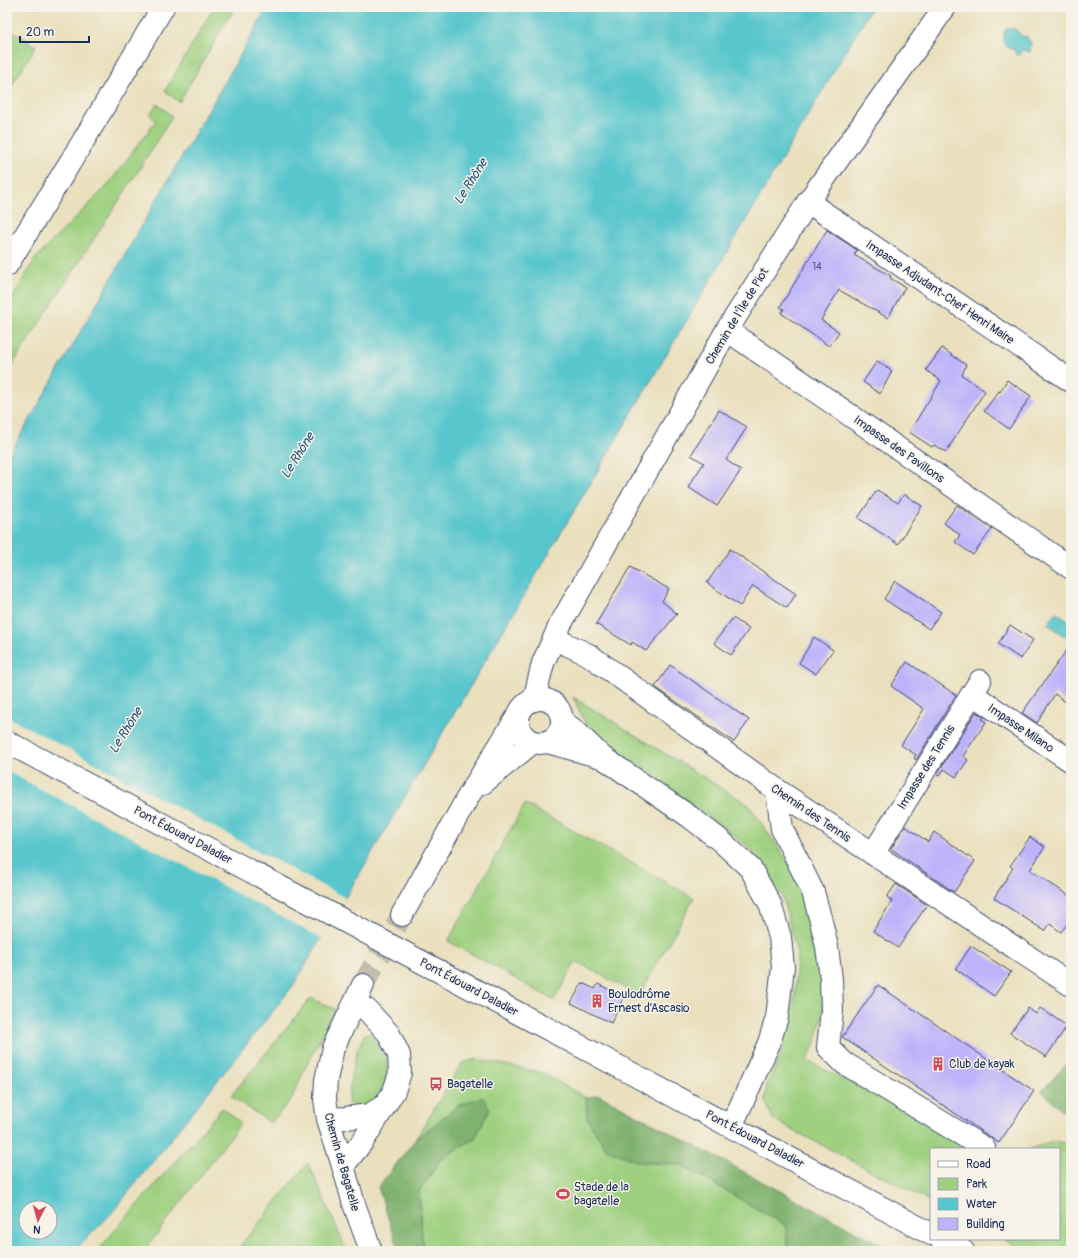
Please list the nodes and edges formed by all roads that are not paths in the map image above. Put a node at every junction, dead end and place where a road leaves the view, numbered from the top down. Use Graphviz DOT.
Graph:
graph roads {
  1 [pos="163,7"];
  2 [pos="945,7"];
  3 [pos="808,202"];
  4 [pos="7,265"];
  5 [pos="727,330"];
  6 [pos="1071,381"];
  7 [pos="1071,568"];
  8 [pos="554,640"];
  9 [pos="976,688"];
  10 [pos="526,707"];
  11 [pos="559,715"];
  12 [pos="7,742"];
  13 [pos="540,742"];
  14 [pos="602,757"];
  15 [pos="1071,761"];
  16 [pos="777,790"];
  17 [pos="469,795"];
  18 [pos="872,854"];
  19 [pos="402,915"];
  20 [pos="1071,985"];
  21 [pos="384,1106"];
  22 [pos="328,1119"];
  23 [pos="730,1126"];
  24 [pos="984,1148"];
  25 [pos="343,1166"];
  26 [pos="930,1233"];
  27 [pos="941,1240"];
  28 [pos="942,1240"];
  29 [pos="371,1251"];
  30 [pos="950,1251"];
  31 [pos="963,1251"];
  1 -- 4 [label="street"];
  2 -- 3 [label="street, Chemin de l'Île de Piot"];
  3 -- 5 [label="street, Chemin de l'Île de Piot"];
  3 -- 6 [label="street, Impasse Adjudant-Chef Henri Maire"];
  5 -- 7 [label="street, Impasse des Pavillons"];
  5 -- 8 [label="street, Chemin de l'Île de Piot"];
  8 -- 10 [label="street, Chemin de l'Île de Piot"];
  8 -- 11 [label="street, Chemin de l'Île de Piot"];
  8 -- 16 [label="street, Chemin des Tennis"];
  9 -- 15 [label="street, Impasse Milano"];
  9 -- 18 [label="street, Impasse des Tennis"];
  10 -- 11 [label="street"];
  10 -- 13 [label="street"];
  10 -- 17 [label="street"];
  11 -- 13 [label="street"];
  11 -- 14 [label="street"];
  12 -- 23 [label="street, Pont Édouard Daladier, bridge"];
  13 -- 14 [label="street"];
  13 -- 17 [label="street"];
  14 -- 23 [label="street"];
  16 -- 18 [label="street, Chemin des Tennis"];
  16 -- 24 [label="street"];
  17 -- 19 [label="street"];
  18 -- 20 [label="street, Chemin des Tennis"];
  21 -- 22 [label="street"];
  21 -- 22 [label="street, Chemin de Bagatelle"];
  21 -- 25 [label="street"];
  22 -- 25 [label="street, Chemin de Bagatelle"];
  23 -- 26 [label="street, Pont Édouard Daladier"];
  25 -- 29 [label="street, Chemin de Bagatelle"];
  27 -- 30 [label="street"];
  28 -- 31 [label="street"];
}
